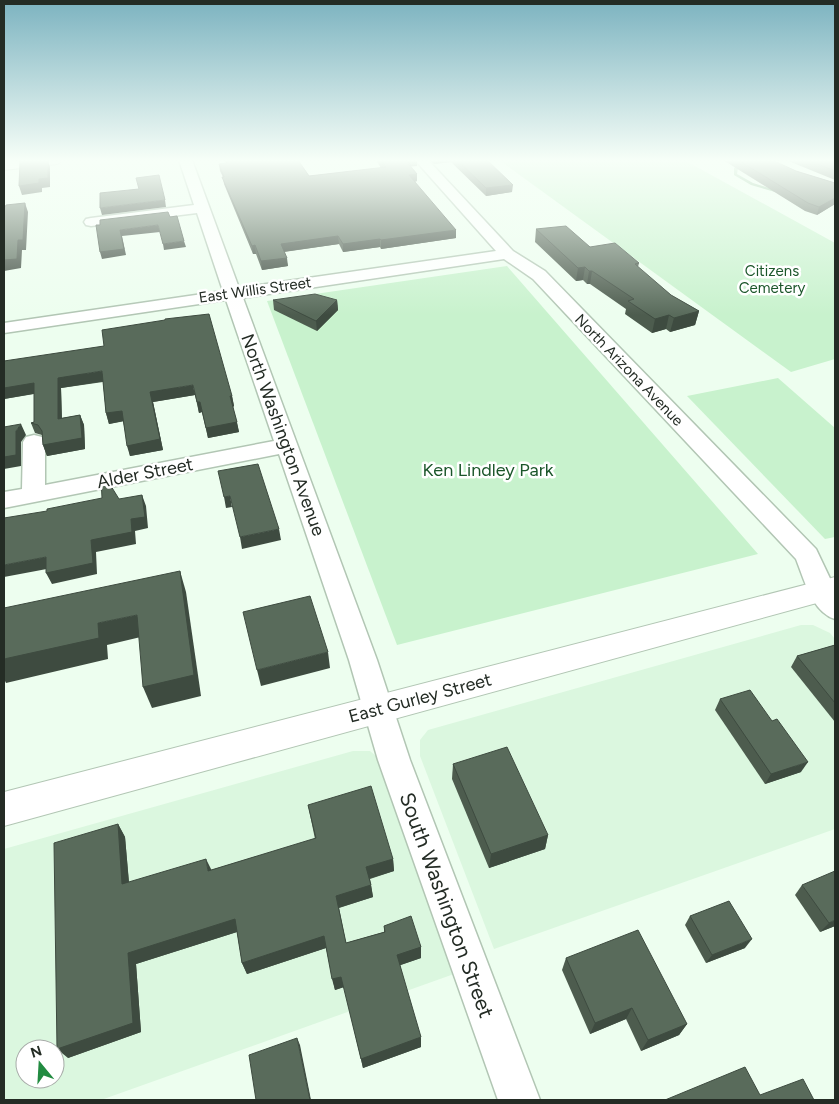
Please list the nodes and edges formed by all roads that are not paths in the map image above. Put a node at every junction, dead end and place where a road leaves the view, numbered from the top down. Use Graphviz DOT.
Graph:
graph roads {
  1 [pos="175,212"];
  2 [pos="204,212"];
  3 [pos="468,212"];
  4 [pos="91,222"];
  5 [pos="507,254"];
  6 [pos="233,293"];
  7 [pos="4,328"];
  8 [pos="34,442"];
  9 [pos="286,446"];
  10 [pos="33,495"];
  11 [pos="4,500"];
  12 [pos="831,595"];
  13 [pos="379,710"];
  14 [pos="4,809"];
  15 [pos="518,1100"];
  1 -- 4 [label="street"];
  2 -- 6 [label="street, North Washington Avenue"];
  3 -- 5 [label="street, North Arizona Avenue"];
  5 -- 6 [label="street, East Willis Street"];
  5 -- 12 [label="street, North Arizona Avenue"];
  6 -- 7 [label="street, East Willis Street"];
  6 -- 9 [label="street, North Washington Avenue"];
  8 -- 10 [label="street"];
  9 -- 10 [label="street, Alder Street"];
  9 -- 13 [label="street, North Washington Avenue"];
  10 -- 11 [label="street, Alder Street"];
  12 -- 13 [label="main road, East Gurley Street"];
  13 -- 14 [label="main road, East Gurley Street"];
  13 -- 15 [label="street, South Washington Street"];
}
